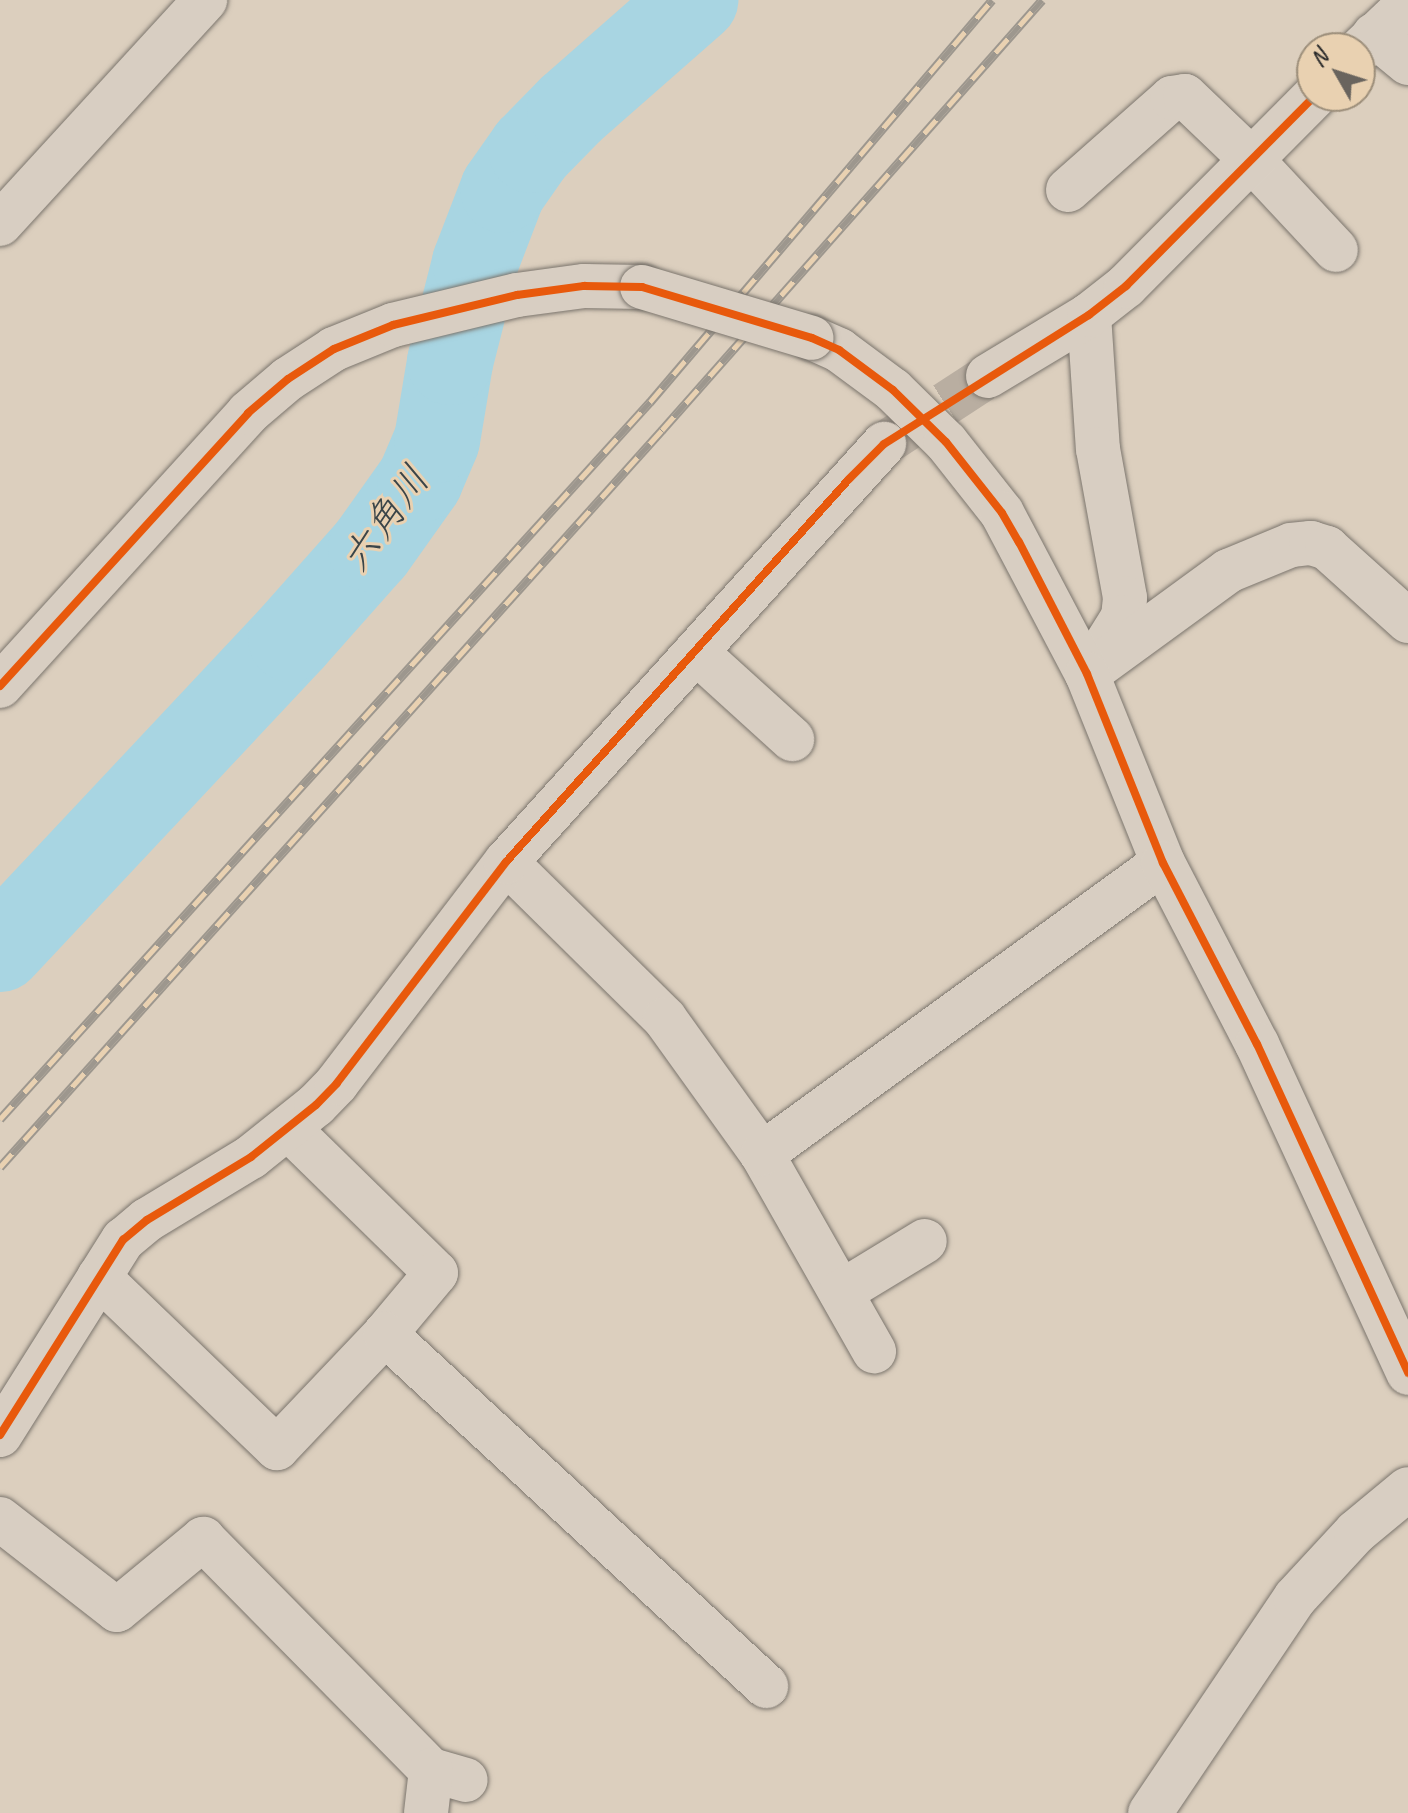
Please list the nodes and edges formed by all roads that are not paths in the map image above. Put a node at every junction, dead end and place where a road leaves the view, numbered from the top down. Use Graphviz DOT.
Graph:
graph roads {
  1 [pos="205,0"];
  2 [pos="1408,4"];
  3 [pos="1376,34"];
  4 [pos="1376,47"];
  5 [pos="1408,63"];
  6 [pos="1299,112"];
  7 [pos="1252,160"];
  8 [pos="1068,190"];
  9 [pos="0,224"];
  10 [pos="1336,250"];
  11 [pos="1089,315"];
  12 [pos="988,376"];
  13 [pos="884,444"];
  14 [pos="1408,621"];
  15 [pos="696,652"];
  16 [pos="1087,674"];
  17 [pos="0,686"];
  18 [pos="792,739"];
  19 [pos="506,862"];
  20 [pos="1163,863"];
  21 [pos="288,1128"];
  22 [pos="762,1154"];
  23 [pos="925,1241"];
  24 [pos="99,1277"];
  25 [pos="841,1292"];
  26 [pos="385,1334"];
  27 [pos="874,1351"];
  28 [pos="1408,1373"];
  29 [pos="0,1435"];
  30 [pos="1408,1489"];
  31 [pos="0,1519"];
  32 [pos="766,1686"];
  33 [pos="426,1813"];
  34 [pos="1150,1813"];
  1 -- 9 [label="street"];
  2 -- 3 [label="street"];
  4 -- 5 [label="street"];
  6 -- 7 [label="street"];
  7 -- 8 [label="street"];
  7 -- 10 [label="street"];
  7 -- 11 [label="street"];
  11 -- 12 [label="street"];
  11 -- 16 [label="street"];
  13 -- 15 [label="street"];
  14 -- 16 [label="street"];
  15 -- 18 [label="street"];
  15 -- 19 [label="street"];
  16 -- 17 [label="street, bridge"];
  16 -- 20 [label="street"];
  19 -- 21 [label="street"];
  19 -- 22 [label="street"];
  20 -- 22 [label="street"];
  20 -- 28 [label="street"];
  21 -- 24 [label="street"];
  21 -- 26 [label="street"];
  22 -- 25 [label="street"];
  23 -- 25 [label="street"];
  24 -- 26 [label="street"];
  24 -- 29 [label="street"];
  25 -- 27 [label="street"];
  26 -- 32 [label="street"];
  30 -- 34 [label="street"];
  31 -- 33 [label="street"];
}
